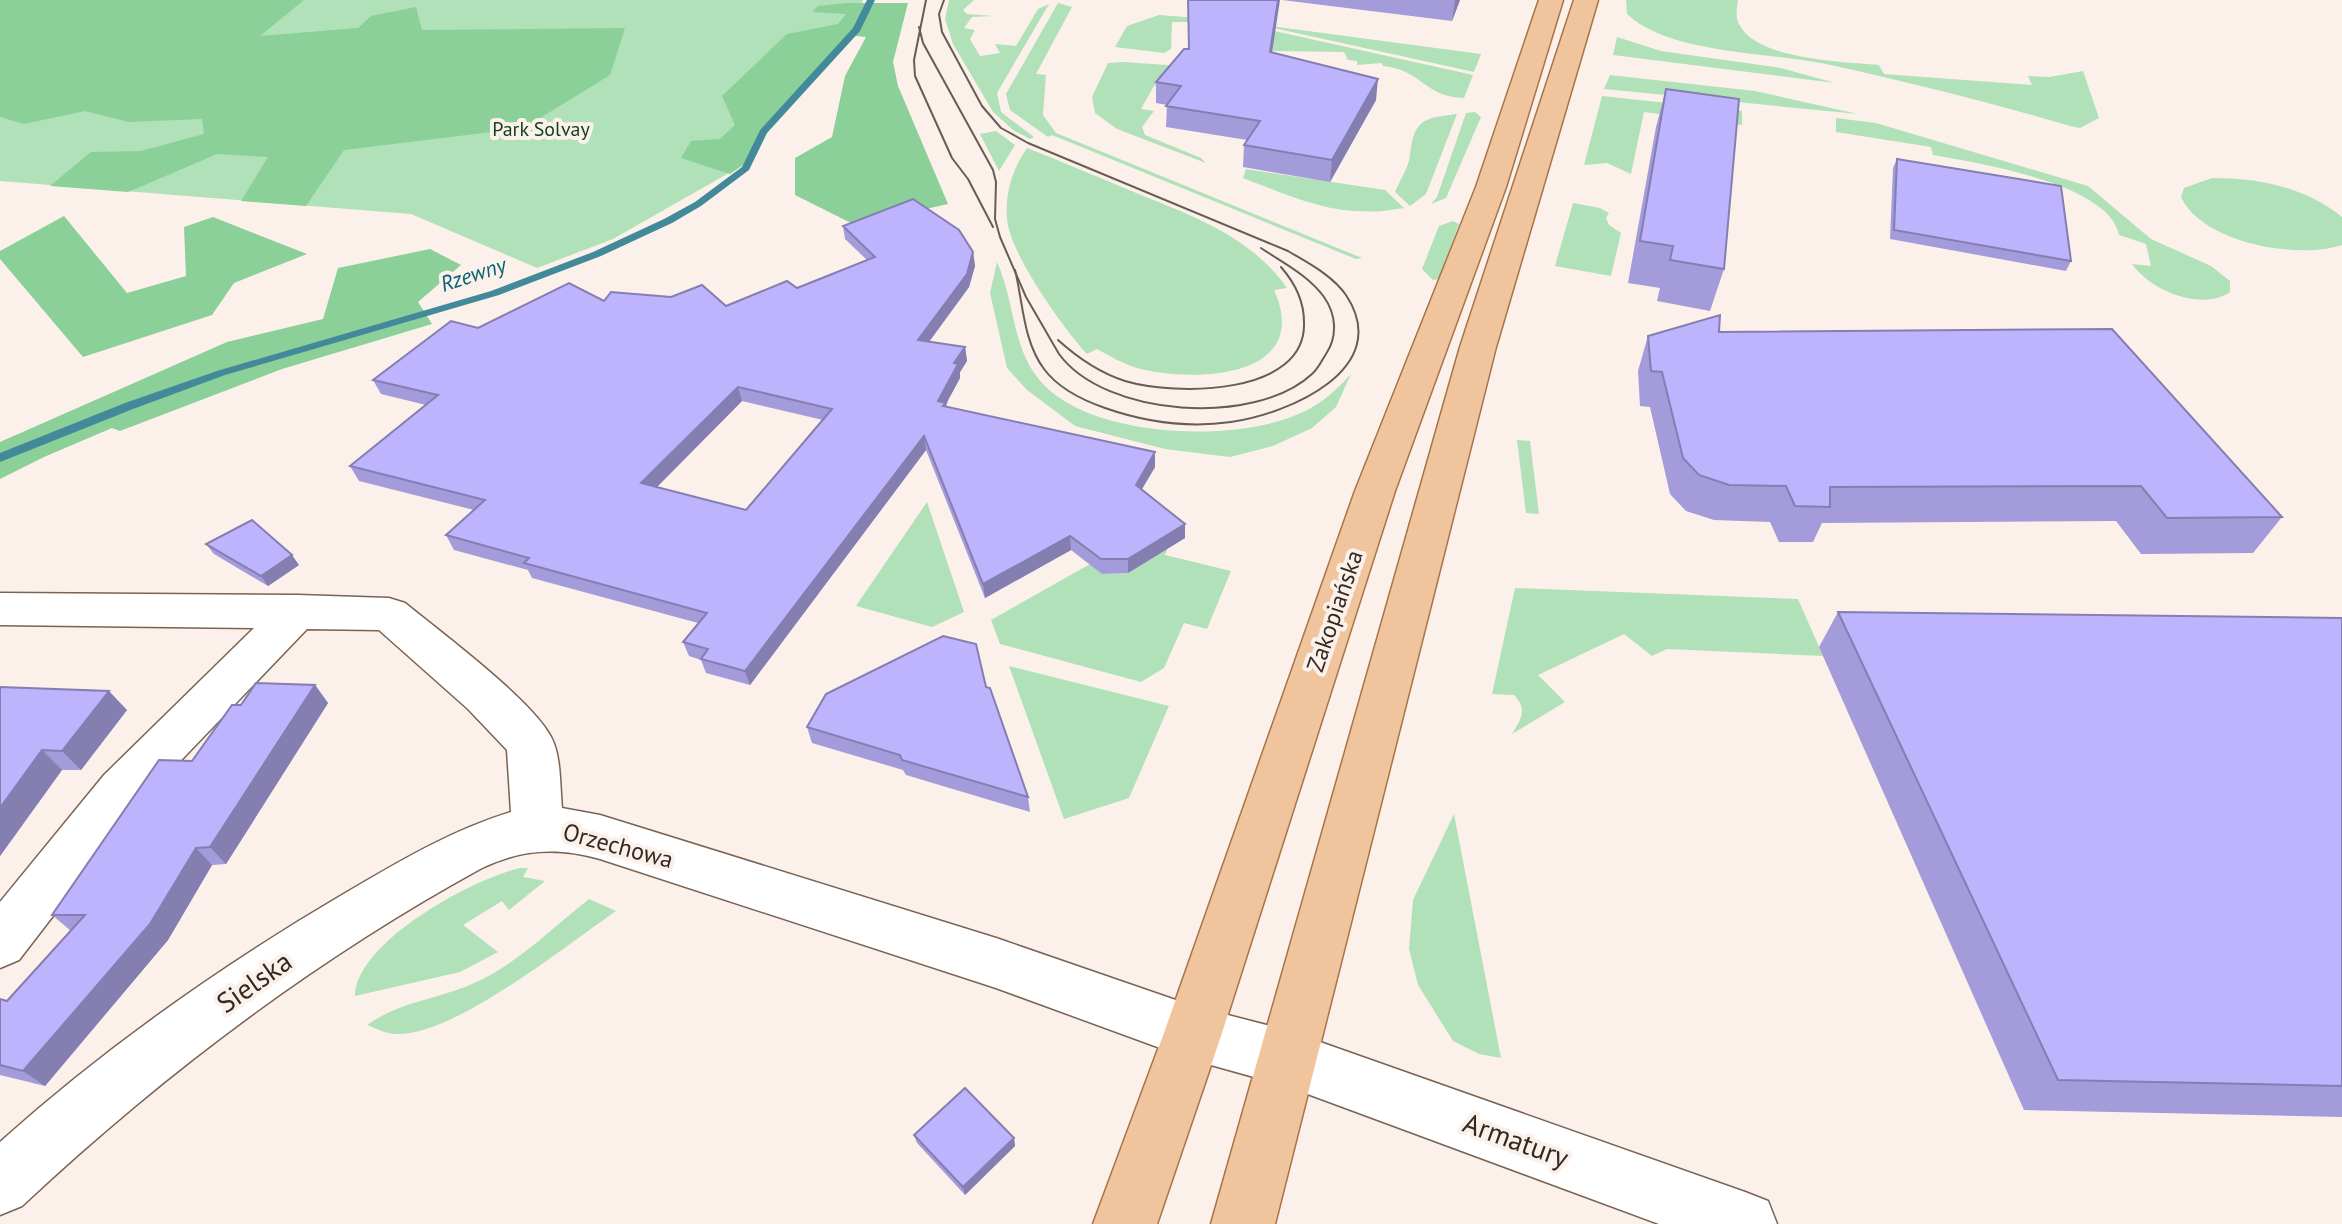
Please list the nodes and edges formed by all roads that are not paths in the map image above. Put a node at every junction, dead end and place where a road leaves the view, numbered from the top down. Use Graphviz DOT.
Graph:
graph roads {
  1 [pos="1551,0"];
  2 [pos="1586,0"];
  3 [pos="0,609"];
  4 [pos="298,611"];
  5 [pos="538,828"];
  6 [pos="0,943"];
  7 [pos="1193,1033"];
  8 [pos="1286,1058"];
  9 [pos="0,1184"];
  10 [pos="1125,1224"];
  11 [pos="1243,1224"];
  12 [pos="1745,1224"];
  1 -- 7 [label="main road, Zakopiańska"];
  2 -- 8 [label="main road"];
  3 -- 4 [label="street, Orzechowa"];
  4 -- 5 [label="street, Orzechowa"];
  4 -- 6 [label="street"];
  5 -- 7 [label="street, Orzechowa"];
  5 -- 9 [label="street, Sielska"];
  7 -- 8 [label="street, Orzechowa"];
  7 -- 10 [label="main road, Zakopiańska"];
  8 -- 11 [label="main road"];
  8 -- 12 [label="street, Armatury"];
}
